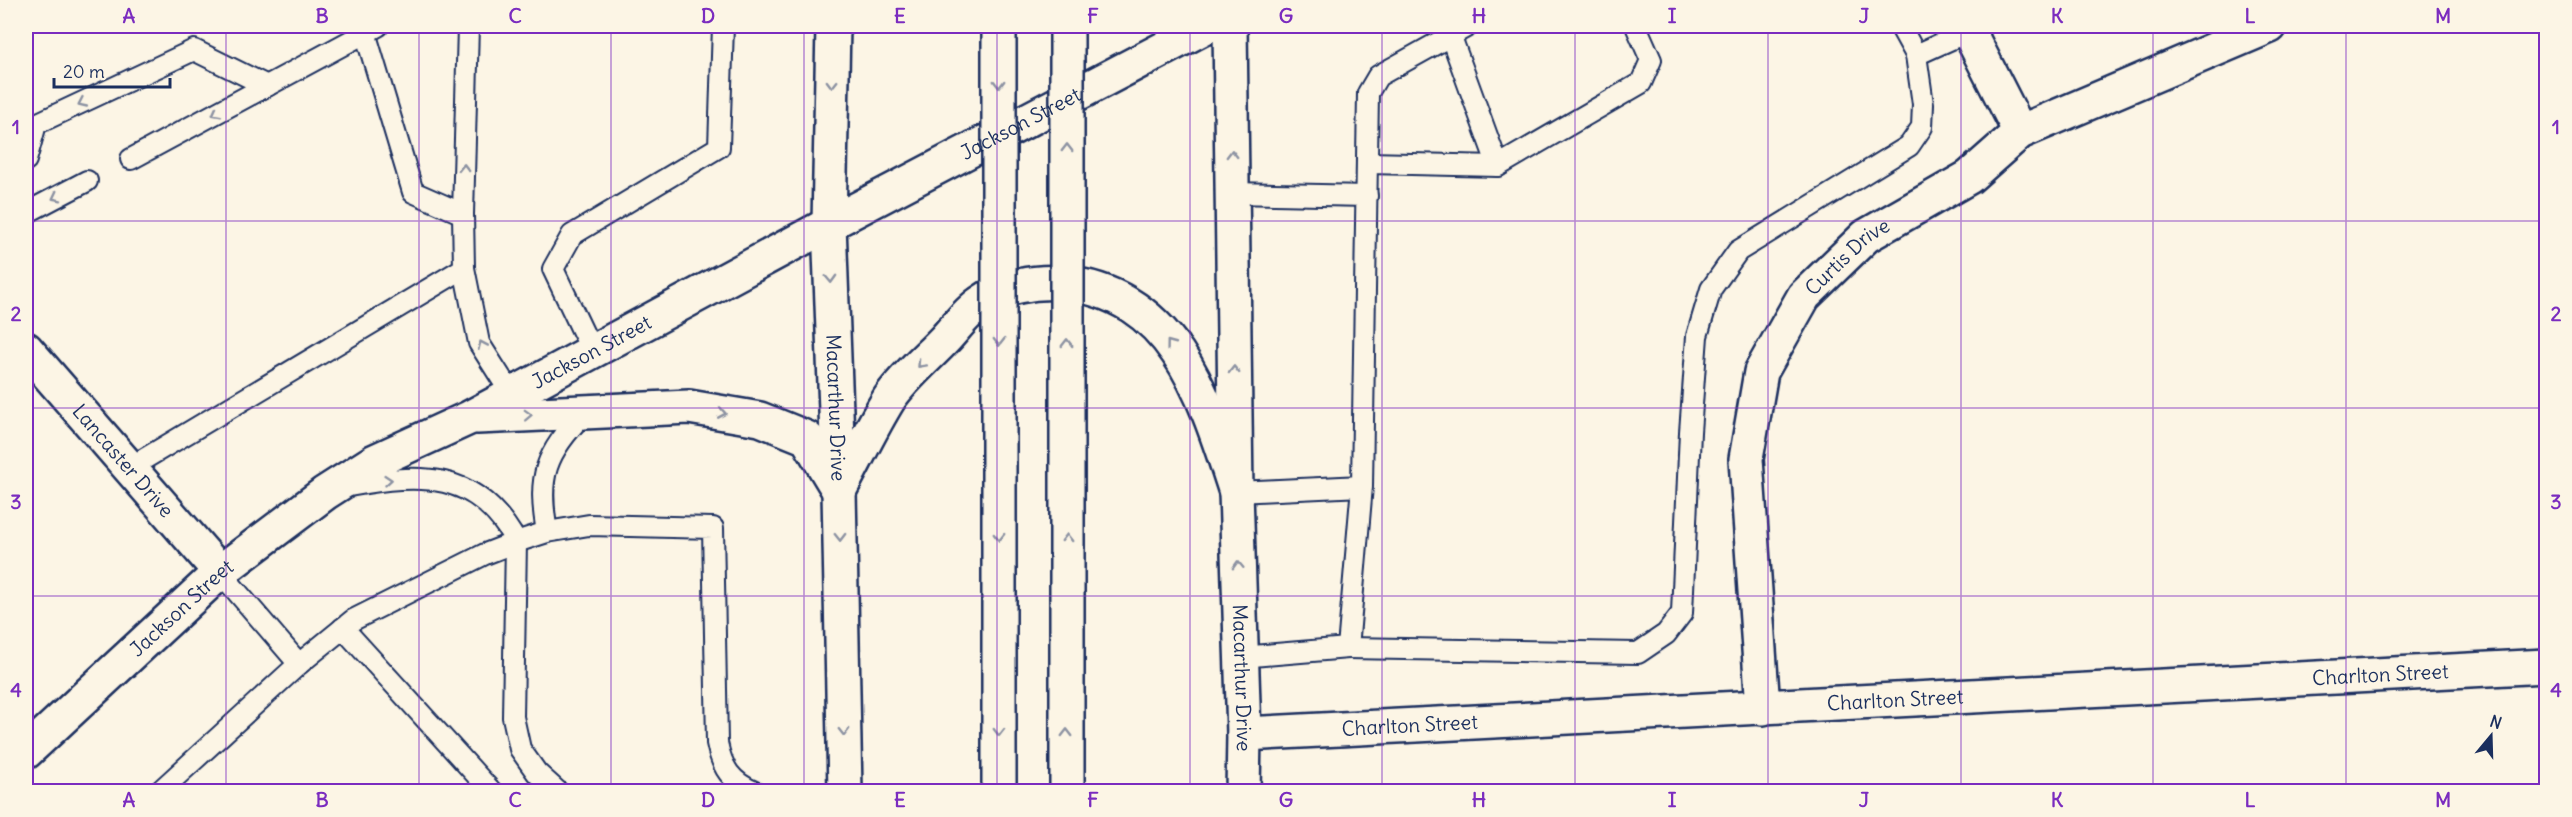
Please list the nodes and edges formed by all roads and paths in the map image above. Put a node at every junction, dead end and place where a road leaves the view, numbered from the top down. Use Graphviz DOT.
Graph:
graph roads {
  1 [pos="468,26"];
  2 [pos="723,26"];
  3 [pos="833,26"];
  4 [pos="999,26"];
  5 [pos="1067,26"];
  6 [pos="1207,26"];
  7 [pos="1230,26"];
  8 [pos="1636,26"];
  9 [pos="1900,26"];
  10 [pos="2270,26"];
  11 [pos="1455,28"];
  12 [pos="1967,28"];
  13 [pos="372,29"];
  14 [pos="1916,55"];
  15 [pos="267,86"];
  16 [pos="2020,132"];
  17 [pos="131,159"];
  18 [pos="26,160"];
  19 [pos="1368,163"];
  20 [pos="1498,166"];
  21 [pos="87,181"];
  22 [pos="1232,193"];
  23 [pos="1367,196"];
  24 [pos="26,213"];
  25 [pos="463,214"];
  26 [pos="828,224"];
  27 [pos="464,268"];
  28 [pos="26,349"];
  29 [pos="592,351"];
  30 [pos="512,395"];
  31 [pos="584,413"];
  32 [pos="469,418"];
  33 [pos="129,468"];
  34 [pos="1362,486"];
  35 [pos="331,490"];
  36 [pos="839,491"];
  37 [pos="1236,492"];
  38 [pos="547,532"];
  39 [pos="516,542"];
  40 [pos="220,572"];
  41 [pos="343,628"];
  42 [pos="1348,648"];
  43 [pos="1241,657"];
  44 [pos="299,664"];
  45 [pos="2547,666"];
  46 [pos="1762,708"];
  47 [pos="1244,734"];
  48 [pos="26,752"];
  49 [pos="159,792"];
  50 [pos="492,792"];
  51 [pos="558,792"];
  52 [pos="755,792"];
  53 [pos="845,792"];
  54 [pos="999,792"];
  55 [pos="1067,792"];
  56 [pos="1243,792"];
  25 -- 1 [label="lane, one-way"];
  2 -- 29 [label="lane"];
  3 -- 26 [label="main road, Macarthur Drive, one-way"];
  4 -- 54 [label="main road, one-way, bridge"];
  55 -- 5 [label="main road, one-way, bridge"];
  6 -- 26 [label="main road, Jackson Street"];
  22 -- 7 [label="main road, Macarthur Drive, one-way"];
  8 -- 20 [label="lane"];
  9 -- 14 [label="lane"];
  10 -- 16 [label="main road, Curtis Drive"];
  11 -- 19 [label="lane"];
  11 -- 20 [label="lane"];
  12 -- 14 [label="lane"];
  12 -- 16 [label="main road"];
  13 -- 15 [label="lane"];
  13 -- 25 [label="lane"];
  14 -- 42 [label="lane"];
  15 -- 17 [label="lane, one-way"];
  15 -- 18 [label="lane, one-way"];
  16 -- 46 [label="main road, Curtis Drive"];
  19 -- 20 [label="lane"];
  19 -- 23 [label="lane"];
  21 -- 24 [label="lane, one-way"];
  22 -- 23 [label="lane"];
  37 -- 22 [label="main road, Macarthur Drive, one-way"];
  23 -- 34 [label="lane"];
  25 -- 27 [label="lane"];
  26 -- 29 [label="main road, Jackson Street"];
  26 -- 36 [label="main road, Macarthur Drive, one-way"];
  30 -- 27 [label="lane, one-way"];
  27 -- 33 [label="lane"];
  28 -- 33 [label="main road, Lancaster Drive"];
  29 -- 30 [label="main road, Jackson Street"];
  30 -- 32 [label="main road, Jackson Street"];
  32 -- 31 [label="main road, one-way"];
  31 -- 36 [label="main road, one-way"];
  31 -- 38 [label="lane"];
  32 -- 35 [label="main road, Jackson Street"];
  33 -- 40 [label="main road, Lancaster Drive"];
  34 -- 37 [label="lane"];
  34 -- 42 [label="lane"];
  35 -- 39 [label="lane, one-way"];
  35 -- 40 [label="main road, Jackson Street"];
  37 -- 36 [label="main road, one-way"];
  36 -- 53 [label="main road, Macarthur Drive, one-way"];
  43 -- 37 [label="main road, Macarthur Drive, one-way"];
  38 -- 39 [label="lane"];
  38 -- 52 [label="lane"];
  39 -- 41 [label="lane"];
  39 -- 51 [label="lane"];
  40 -- 44 [label="lane"];
  40 -- 48 [label="main road, Jackson Street"];
  41 -- 44 [label="lane"];
  41 -- 50 [label="lane"];
  42 -- 43 [label="lane"];
  43 -- 47 [label="main road, Macarthur Drive"];
  44 -- 49 [label="lane"];
  45 -- 46 [label="main road, Charlton Street"];
  46 -- 47 [label="main road, Charlton Street"];
  47 -- 56 [label="main road, Macarthur Drive"];
}
